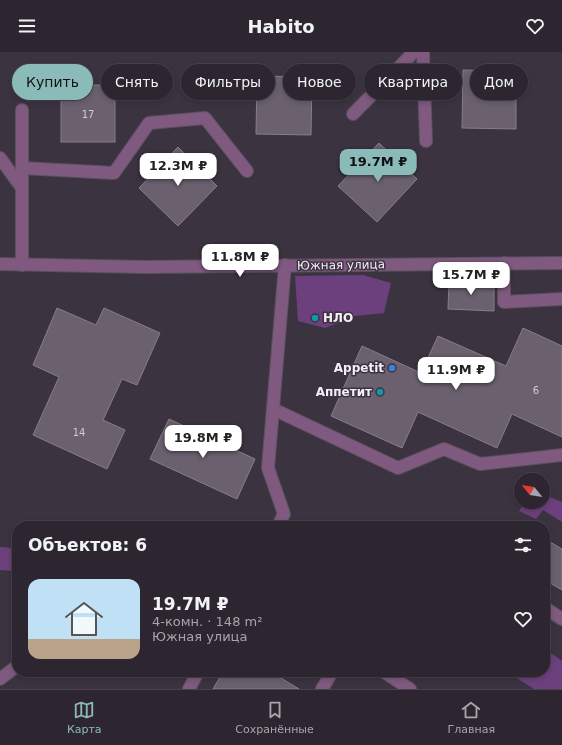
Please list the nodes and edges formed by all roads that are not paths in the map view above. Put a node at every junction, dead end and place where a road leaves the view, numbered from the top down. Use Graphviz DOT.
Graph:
graph roads {
  1 [pos="414,52"];
  2 [pos="423,52"];
  3 [pos="22,110"];
  4 [pos="353,114"];
  5 [pos="426,141"];
  6 [pos="0,158"];
  7 [pos="22,168"];
  8 [pos="247,171"];
  9 [pos="22,188"];
  10 [pos="504,263"];
  11 [pos="562,263"];
  12 [pos="0,264"];
  13 [pos="22,265"];
  14 [pos="285,265"];
  15 [pos="562,299"];
  16 [pos="273,409"];
  17 [pos="562,455"];
  18 [pos="280,521"];
  19 [pos="550,611"];
  20 [pos="562,618"];
  21 [pos="12,670"];
  22 [pos="195,677"];
  23 [pos="329,677"];
  24 [pos="392,677"];
  25 [pos="0,679"];
  26 [pos="189,689"];
  27 [pos="322,689"];
  28 [pos="410,689"];
  1 -- 4 [label="street"];
  2 -- 5 [label="street"];
  3 -- 7 [label="street"];
  6 -- 9 [label="street"];
  7 -- 8 [label="street"];
  7 -- 9 [label="street"];
  9 -- 13 [label="street"];
  10 -- 11 [label="street, Южная улица"];
  10 -- 14 [label="street, Южная улица"];
  10 -- 15 [label="street"];
  12 -- 13 [label="street, Южная улица"];
  13 -- 14 [label="street, Южная улица"];
  14 -- 16 [label="street"];
  16 -- 17 [label="street"];
  16 -- 18 [label="street"];
  19 -- 20 [label="street"];
  21 -- 25 [label="street"];
  22 -- 26 [label="street"];
  23 -- 27 [label="street"];
  24 -- 28 [label="street"];
}
